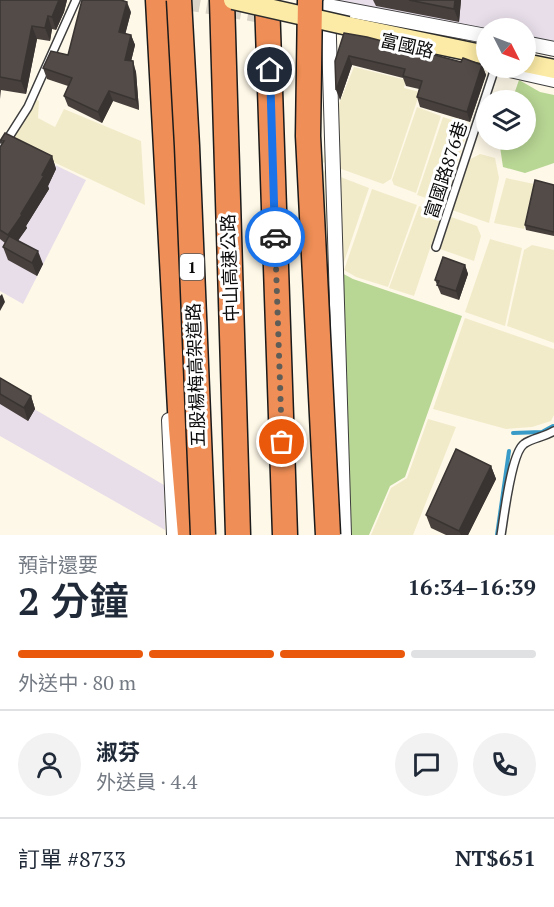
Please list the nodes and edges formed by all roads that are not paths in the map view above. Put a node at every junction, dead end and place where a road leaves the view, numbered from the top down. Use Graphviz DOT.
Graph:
graph roads {
  1 [pos="76,0"];
  2 [pos="147,0"];
  3 [pos="158,0"];
  4 [pos="220,0"];
  5 [pos="233,0"];
  6 [pos="267,0"];
  7 [pos="180,1"];
  8 [pos="322,2"];
  9 [pos="328,27"];
  10 [pos="476,34"];
  11 [pos="536,45"];
  12 [pos="554,49"];
  13 [pos="476,51"];
  14 [pos="536,59"];
  15 [pos="476,62"];
  16 [pos="554,62"];
  17 [pos="536,65"];
  18 [pos="554,69"];
  19 [pos="536,76"];
  20 [pos="492,78"];
  21 [pos="554,80"];
  22 [pos="0,152"];
  23 [pos="436,247"];
  24 [pos="554,430"];
  25 [pos="174,535"];
  26 [pos="190,535"];
  27 [pos="203,535"];
  28 [pos="238,535"];
  29 [pos="285,535"];
  30 [pos="328,535"];
  31 [pos="344,535"];
  32 [pos="501,535"];
  1 -- 22 [label="lane"];
  2 -- 25 [label="street"];
  3 -- 26 [label="highway"];
  4 -- 28 [label="highway, 中山高速公路 / 1"];
  5 -- 13 [label="street, 富國路, bridge"];
  6 -- 29 [label="highway"];
  7 -- 27 [label="highway, 五股楊梅高架道路 / 1, bridge"];
  8 -- 9 [label="street"];
  8 -- 10 [label="street, 富國路"];
  8 -- 30 [label="highway, bridge"];
  9 -- 15 [label="street, 富國路"];
  9 -- 31 [label="street"];
  11 -- 12 [label="street"];
  14 -- 16 [label="street"];
  17 -- 18 [label="street"];
  19 -- 21 [label="street"];
  20 -- 23 [label="lane, 富國路876巷"];
  24 -- 32 [label="lane"];
}
